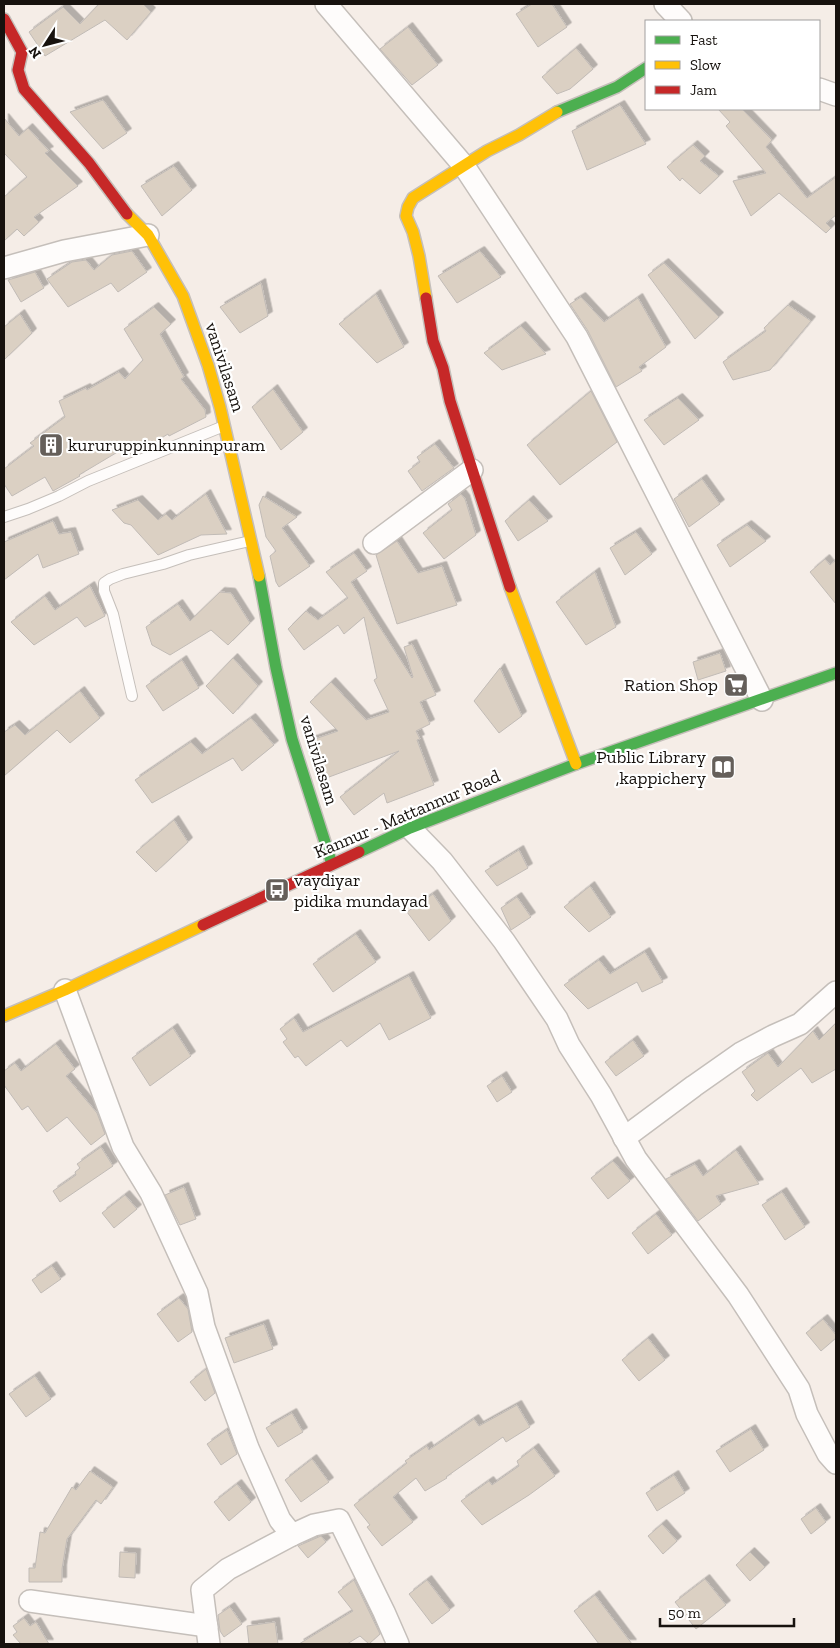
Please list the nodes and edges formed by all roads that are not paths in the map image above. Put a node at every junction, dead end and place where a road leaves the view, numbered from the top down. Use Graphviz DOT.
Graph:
graph roads {
  1 [pos="326,4"];
  2 [pos="665,4"];
  3 [pos="4,19"];
  4 [pos="680,20"];
  5 [pos="645,69"];
  6 [pos="820,89"];
  7 [pos="836,95"];
  8 [pos="464,166"];
  9 [pos="148,235"];
  10 [pos="4,268"];
  11 [pos="225,426"];
  12 [pos="472,470"];
  13 [pos="4,517"];
  14 [pos="251,541"];
  15 [pos="374,543"];
  16 [pos="836,673"];
  17 [pos="132,696"];
  18 [pos="762,700"];
  19 [pos="576,764"];
  20 [pos="410,828"];
  21 [pos="332,864"];
  22 [pos="65,990"];
  23 [pos="836,992"];
  24 [pos="4,1016"];
  25 [pos="624,1138"];
  26 [pos="836,1463"];
  27 [pos="292,1535"];
  28 [pos="30,1602"];
  29 [pos="208,1635"];
  30 [pos="398,1644"];
  1 -- 8 [label="street"];
  2 -- 4 [label="street"];
  3 -- 9 [label="street, vanivilasam"];
  5 -- 8 [label="street"];
  6 -- 7 [label="street"];
  8 -- 12 [label="street"];
  8 -- 18 [label="street"];
  9 -- 10 [label="street"];
  9 -- 11 [label="street, vanivilasam"];
  11 -- 13 [label="lane"];
  11 -- 14 [label="street, vanivilasam"];
  12 -- 15 [label="street"];
  12 -- 19 [label="street"];
  14 -- 17 [label="lane"];
  14 -- 21 [label="street, vanivilasam"];
  16 -- 18 [label="street, Kannur - Mattannur Road"];
  18 -- 19 [label="street, Kannur - Mattannur Road"];
  19 -- 20 [label="street, Kannur - Mattannur Road"];
  20 -- 21 [label="street, Kannur - Mattannur Road"];
  20 -- 25 [label="street"];
  21 -- 22 [label="street, Kannur - Mattannur Road"];
  22 -- 24 [label="street, Kannur - Mattannur Road"];
  22 -- 27 [label="street"];
  23 -- 25 [label="street"];
  25 -- 26 [label="street"];
  27 -- 29 [label="street"];
  27 -- 30 [label="street"];
  28 -- 29 [label="street"];
}
